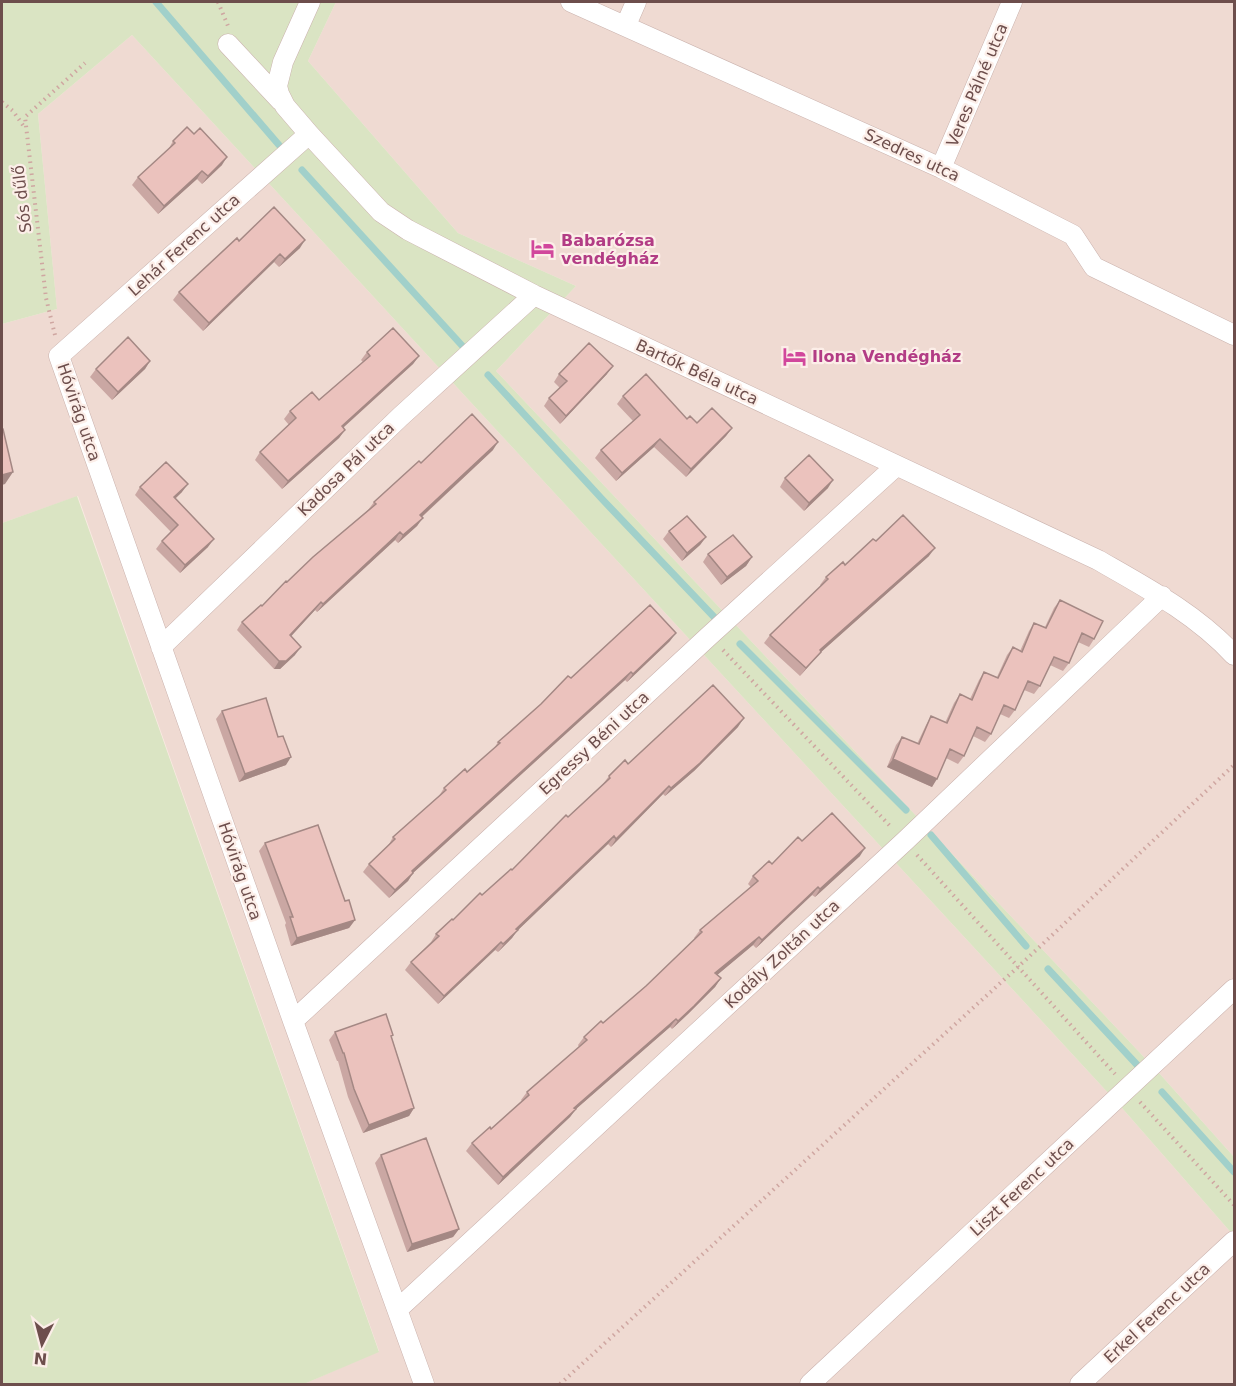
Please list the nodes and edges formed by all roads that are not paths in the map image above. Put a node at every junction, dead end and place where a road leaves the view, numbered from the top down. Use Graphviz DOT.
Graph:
graph roads {
  1 [pos="310,2"];
  2 [pos="571,2"];
  3 [pos="636,2"];
  4 [pos="1012,2"];
  5 [pos="626,25"];
  6 [pos="228,44"];
  7 [pos="285,105"];
  8 [pos="309,134"];
  9 [pos="941,168"];
  10 [pos="534,295"];
  11 [pos="1234,335"];
  12 [pos="59,356"];
  13 [pos="896,465"];
  14 [pos="1162,596"];
  15 [pos="161,647"];
  16 [pos="1234,655"];
  17 [pos="1234,989"];
  18 [pos="294,1022"];
  19 [pos="1234,1241"];
  20 [pos="398,1309"];
  21 [pos="424,1384"];
  22 [pos="810,1384"];
  23 [pos="1080,1384"];
  1 -- 7 [label="street, Bartók Béla utca"];
  2 -- 5 [label="street, Szedres utca"];
  3 -- 5 [label="street"];
  4 -- 9 [label="street, Veres Pálné utca"];
  5 -- 9 [label="street, Szedres utca"];
  6 -- 7 [label="street"];
  7 -- 8 [label="street, Bartók Béla utca"];
  8 -- 10 [label="street, Bartók Béla utca"];
  8 -- 12 [label="street, Lehár Ferenc utca"];
  9 -- 11 [label="street, Szedres utca"];
  10 -- 13 [label="street, Bartók Béla utca"];
  10 -- 15 [label="street, Kadosa Pál utca"];
  12 -- 15 [label="street, Hóvirág utca"];
  13 -- 14 [label="street, Bartók Béla utca"];
  13 -- 18 [label="street, Egressy Béni utca"];
  14 -- 16 [label="street, Bartók Béla utca"];
  14 -- 20 [label="street, Kodály Zoltán utca"];
  15 -- 18 [label="street, Hóvirág utca"];
  17 -- 22 [label="street, Liszt Ferenc utca"];
  18 -- 20 [label="street, Hóvirág utca"];
  19 -- 23 [label="street, Erkel Ferenc utca"];
  20 -- 21 [label="street, Hóvirág utca"];
}
